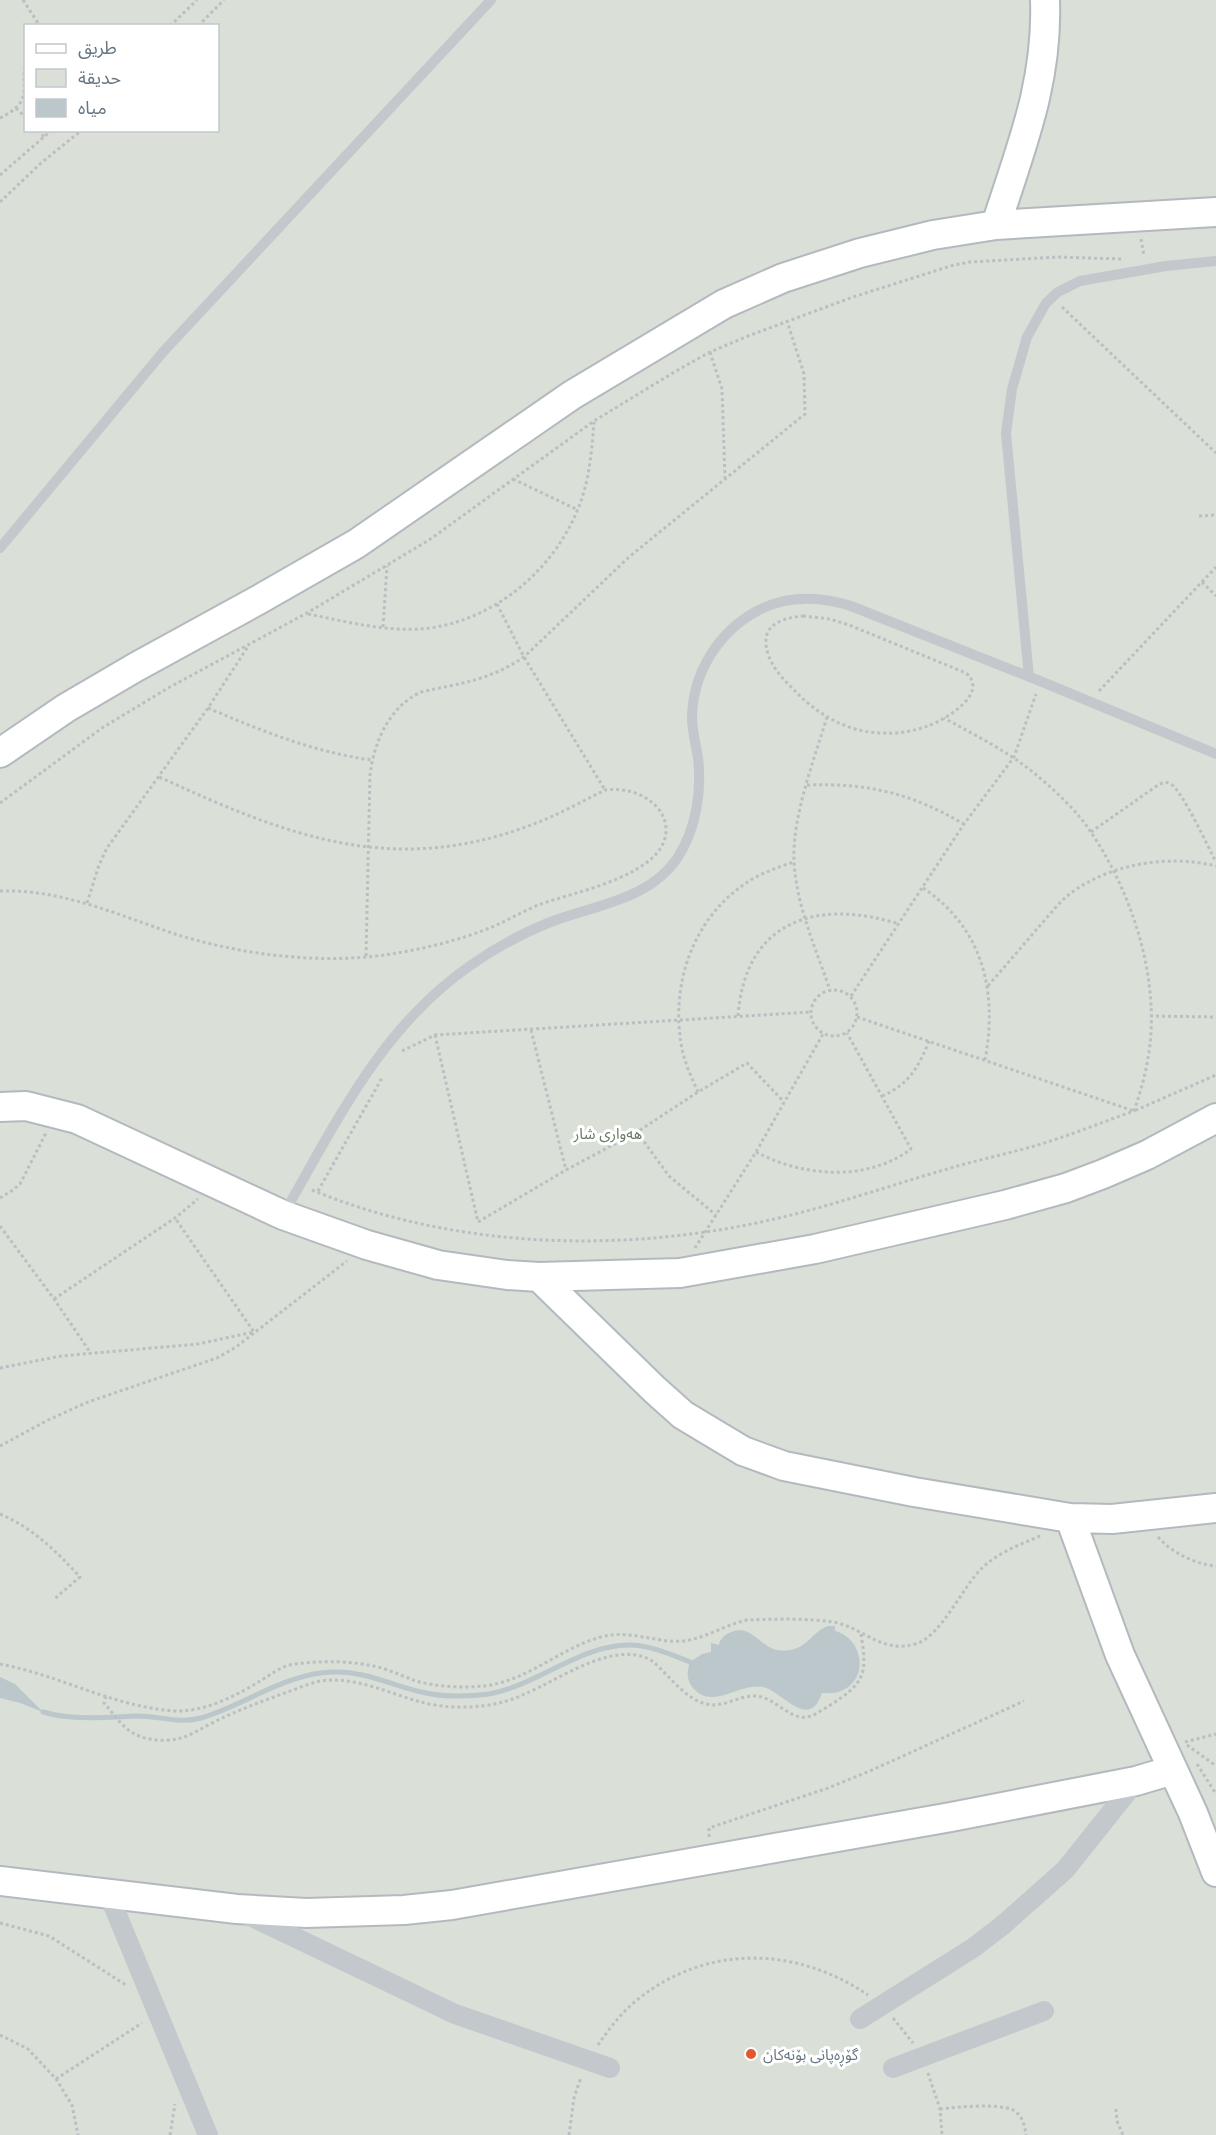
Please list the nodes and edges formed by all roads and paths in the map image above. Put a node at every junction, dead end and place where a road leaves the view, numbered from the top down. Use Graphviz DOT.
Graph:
graph roads {
  1 [pos="23,0"];
  2 [pos="197,0"];
  3 [pos="224,0"];
  4 [pos="491,0"];
  5 [pos="1045,0"];
  6 [pos="38,24"];
  7 [pos="172,24"];
  8 [pos="200,24"];
  9 [pos="24,86"];
  10 [pos="16,108"];
  11 [pos="24,116"];
  12 [pos="0,118"];
  13 [pos="40,132"];
  14 [pos="50,132"];
  15 [pos="80,132"];
  16 [pos="44,137"];
  17 [pos="0,176"];
  18 [pos="0,202"];
  19 [pos="1216,212"];
  20 [pos="996,225"];
  21 [pos="1128,259"];
  22 [pos="1137,260"];
  23 [pos="1216,261"];
  24 [pos="1166,266"];
  25 [pos="1052,297"];
  26 [pos="787,321"];
  27 [pos="710,352"];
  28 [pos="594,421"];
  29 [pos="1216,453"];
  30 [pos="725,478"];
  31 [pos="513,479"];
  32 [pos="578,510"];
  33 [pos="1216,515"];
  34 [pos="1200,516"];
  35 [pos="0,548"];
  36 [pos="387,566"];
  37 [pos="1216,567"];
  38 [pos="1202,582"];
  39 [pos="1216,596"];
  40 [pos="497,604"];
  41 [pos="307,613"];
  42 [pos="383,627"];
  43 [pos="249,644"];
  44 [pos="524,657"];
  45 [pos="1029,677"];
  46 [pos="1040,681"];
  47 [pos="1089,701"];
  48 [pos="208,708"];
  49 [pos="827,717"];
  50 [pos="944,718"];
  51 [pos="0,753"];
  52 [pos="1216,754"];
  53 [pos="1014,757"];
  54 [pos="372,760"];
  55 [pos="159,777"];
  56 [pos="807,785"];
  57 [pos="605,790"];
  58 [pos="0,803"];
  59 [pos="964,824"];
  60 [pos="1091,832"];
  61 [pos="367,848"];
  62 [pos="794,862"];
  63 [pos="1216,864"];
  64 [pos="1115,871"];
  65 [pos="923,888"];
  66 [pos="0,891"];
  67 [pos="87,903"];
  68 [pos="806,918"];
  69 [pos="899,924"];
  70 [pos="366,956"];
  71 [pos="988,986"];
  72 [pos="830,990"];
  73 [pos="850,996"];
  74 [pos="811,1012"];
  75 [pos="1150,1016"];
  76 [pos="738,1017"];
  77 [pos="857,1017"];
  78 [pos="1216,1017"];
  79 [pos="678,1021"];
  80 [pos="531,1030"];
  81 [pos="847,1033"];
  82 [pos="823,1034"];
  83 [pos="435,1035"];
  84 [pos="929,1041"];
  85 [pos="401,1051"];
  86 [pos="985,1060"];
  87 [pos="384,1075"];
  88 [pos="1216,1075"];
  89 [pos="698,1092"];
  90 [pos="882,1096"];
  91 [pos="784,1102"];
  92 [pos="0,1107"];
  93 [pos="1134,1111"];
  94 [pos="56,1113"];
  95 [pos="1216,1118"];
  96 [pos="637,1132"];
  97 [pos="756,1152"];
  98 [pos="566,1170"];
  99 [pos="215,1184"];
  100 [pos="300,1185"];
  101 [pos="318,1191"];
  102 [pos="0,1198"];
  103 [pos="283,1215"];
  104 [pos="716,1215"];
  105 [pos="175,1218"];
  106 [pos="0,1226"];
  107 [pos="705,1233"];
  108 [pos="367,1245"];
  109 [pos="539,1277"];
  110 [pos="54,1299"];
  111 [pos="254,1332"];
  112 [pos="90,1352"];
  113 [pos="0,1368"];
  114 [pos="0,1446"];
  115 [pos="1216,1508"];
  116 [pos="0,1514"];
  117 [pos="1152,1515"];
  118 [pos="1070,1518"];
  119 [pos="1040,1536"];
  120 [pos="1216,1566"];
  121 [pos="53,1600"];
  122 [pos="861,1634"];
  123 [pos="0,1664"];
  124 [pos="106,1696"];
  125 [pos="1024,1701"];
  126 [pos="1216,1734"];
  127 [pos="1183,1742"];
  128 [pos="1185,1760"];
  129 [pos="1216,1766"];
  130 [pos="1137,1781"];
  131 [pos="1216,1794"];
  132 [pos="710,1860"];
  133 [pos="1216,1872"];
  134 [pos="0,1881"];
  135 [pos="108,1893"];
  136 [pos="237,1910"];
  137 [pos="0,1923"];
  138 [pos="637,2000"];
  139 [pos="881,2007"];
  140 [pos="154,2008"];
  141 [pos="1044,2012"];
  142 [pos="860,2019"];
  143 [pos="0,2035"];
  144 [pos="921,2058"];
  145 [pos="610,2068"];
  146 [pos="893,2068"];
  147 [pos="56,2079"];
  148 [pos="940,2109"];
  149 [pos="1116,2109"];
  150 [pos="78,2135"];
  151 [pos="208,2135"];
  152 [pos="942,2135"];
  153 [pos="1026,2135"];
  154 [pos="1123,2135"];
  1 -- 6 [label="path"];
  2 -- 7 [label="path"];
  3 -- 8 [label="path"];
  4 -- 35 [label="lane"];
  5 -- 20 [label="street"];
  9 -- 10 [label="path"];
  10 -- 11 [label="path"];
  10 -- 12 [label="path"];
  13 -- 16 [label="path"];
  14 -- 16 [label="path"];
  15 -- 18 [label="path"];
  16 -- 17 [label="path"];
  19 -- 20 [label="street"];
  20 -- 51 [label="street"];
  21 -- 26 [label="path"];
  22 -- 24 [label="path"];
  23 -- 24 [label="lane"];
  24 -- 25 [label="lane"];
  25 -- 29 [label="path"];
  25 -- 45 [label="lane"];
  26 -- 27 [label="path"];
  26 -- 30 [label="path"];
  27 -- 28 [label="path"];
  27 -- 30 [label="path"];
  28 -- 31 [label="path"];
  28 -- 32 [label="path"];
  30 -- 44 [label="path"];
  31 -- 32 [label="path"];
  31 -- 36 [label="path"];
  32 -- 40 [label="path"];
  33 -- 34 [label="path"];
  36 -- 41 [label="path"];
  36 -- 42 [label="path"];
  37 -- 38 [label="path"];
  38 -- 39 [label="path"];
  38 -- 47 [label="path"];
  40 -- 42 [label="path"];
  40 -- 44 [label="path"];
  41 -- 42 [label="path"];
  41 -- 43 [label="path"];
  43 -- 48 [label="path"];
  43 -- 58 [label="path"];
  44 -- 54 [label="path"];
  44 -- 57 [label="path"];
  45 -- 46 [label="lane"];
  45 -- 100 [label="lane"];
  46 -- 47 [label="lane"];
  46 -- 53 [label="path"];
  47 -- 52 [label="lane"];
  48 -- 54 [label="path"];
  48 -- 55 [label="path"];
  49 -- 50 [label="path"];
  49 -- 50 [label="path"];
  49 -- 56 [label="path"];
  50 -- 53 [label="path"];
  53 -- 59 [label="path"];
  53 -- 60 [label="path"];
  54 -- 61 [label="path"];
  55 -- 61 [label="path"];
  55 -- 67 [label="path"];
  56 -- 59 [label="path"];
  56 -- 62 [label="path"];
  57 -- 61 [label="path"];
  57 -- 70 [label="path"];
  59 -- 65 [label="path"];
  60 -- 63 [label="path"];
  60 -- 64 [label="path"];
  61 -- 70 [label="path"];
  62 -- 68 [label="path"];
  62 -- 79 [label="path"];
  63 -- 64 [label="path"];
  64 -- 71 [label="path"];
  64 -- 75 [label="path"];
  65 -- 69 [label="path"];
  65 -- 71 [label="path"];
  66 -- 67 [label="path"];
  67 -- 70 [label="path"];
  68 -- 69 [label="path"];
  68 -- 72 [label="path"];
  68 -- 76 [label="path"];
  69 -- 73 [label="path"];
  71 -- 86 [label="path"];
  72 -- 73 [label="path"];
  72 -- 74 [label="path"];
  73 -- 77 [label="path"];
  74 -- 76 [label="path"];
  74 -- 82 [label="path"];
  75 -- 78 [label="path"];
  75 -- 93 [label="path"];
  76 -- 79 [label="path"];
  77 -- 81 [label="path"];
  77 -- 84 [label="path"];
  79 -- 80 [label="path"];
  79 -- 89 [label="path"];
  80 -- 83 [label="path"];
  80 -- 98 [label="path"];
  81 -- 82 [label="path"];
  81 -- 90 [label="path"];
  82 -- 91 [label="path"];
  83 -- 85 [label="path"];
  83 -- 98 [label="path"];
  84 -- 86 [label="path"];
  84 -- 90 [label="path"];
  86 -- 93 [label="path"];
  87 -- 101 [label="path"];
  88 -- 93 [label="path"];
  89 -- 91 [label="path"];
  89 -- 96 [label="path"];
  90 -- 97 [label="path"];
  91 -- 97 [label="path"];
  92 -- 94 [label="street"];
  93 -- 107 [label="path"];
  94 -- 99 [label="street"];
  94 -- 102 [label="path"];
  95 -- 109 [label="street"];
  96 -- 98 [label="path"];
  96 -- 104 [label="path"];
  97 -- 104 [label="path"];
  99 -- 103 [label="street"];
  99 -- 105 [label="path"];
  100 -- 103 [label="lane"];
  100 -- 107 [label="path"];
  103 -- 108 [label="street"];
  104 -- 107 [label="path"];
  105 -- 110 [label="path"];
  105 -- 111 [label="path"];
  106 -- 110 [label="path"];
  108 -- 109 [label="street"];
  108 -- 111 [label="path"];
  109 -- 118 [label="street"];
  110 -- 112 [label="path"];
  111 -- 112 [label="path"];
  111 -- 114 [label="path"];
  112 -- 113 [label="path"];
  115 -- 117 [label="street"];
  116 -- 121 [label="path"];
  117 -- 118 [label="street"];
  117 -- 120 [label="path"];
  118 -- 128 [label="street"];
  119 -- 122 [label="path"];
  122 -- 124 [label="path"];
  122 -- 124 [label="path"];
  123 -- 124 [label="path"];
  125 -- 132 [label="path"];
  126 -- 127 [label="path"];
  127 -- 128 [label="path"];
  127 -- 129 [label="path"];
  128 -- 130 [label="street"];
  128 -- 131 [label="path"];
  128 -- 133 [label="street"];
  130 -- 132 [label="street"];
  130 -- 139 [label="street"];
  132 -- 136 [label="street"];
  134 -- 135 [label="street"];
  135 -- 136 [label="street"];
  135 -- 140 [label="street"];
  136 -- 145 [label="street"];
  137 -- 140 [label="path"];
  138 -- 139 [label="path"];
  139 -- 142 [label="street"];
  139 -- 144 [label="path"];
  140 -- 147 [label="path"];
  140 -- 151 [label="street"];
  141 -- 144 [label="street"];
  143 -- 147 [label="path"];
  144 -- 146 [label="street"];
  144 -- 148 [label="path"];
  147 -- 150 [label="path"];
  148 -- 152 [label="path"];
  148 -- 153 [label="path"];
  149 -- 154 [label="path"];
}
